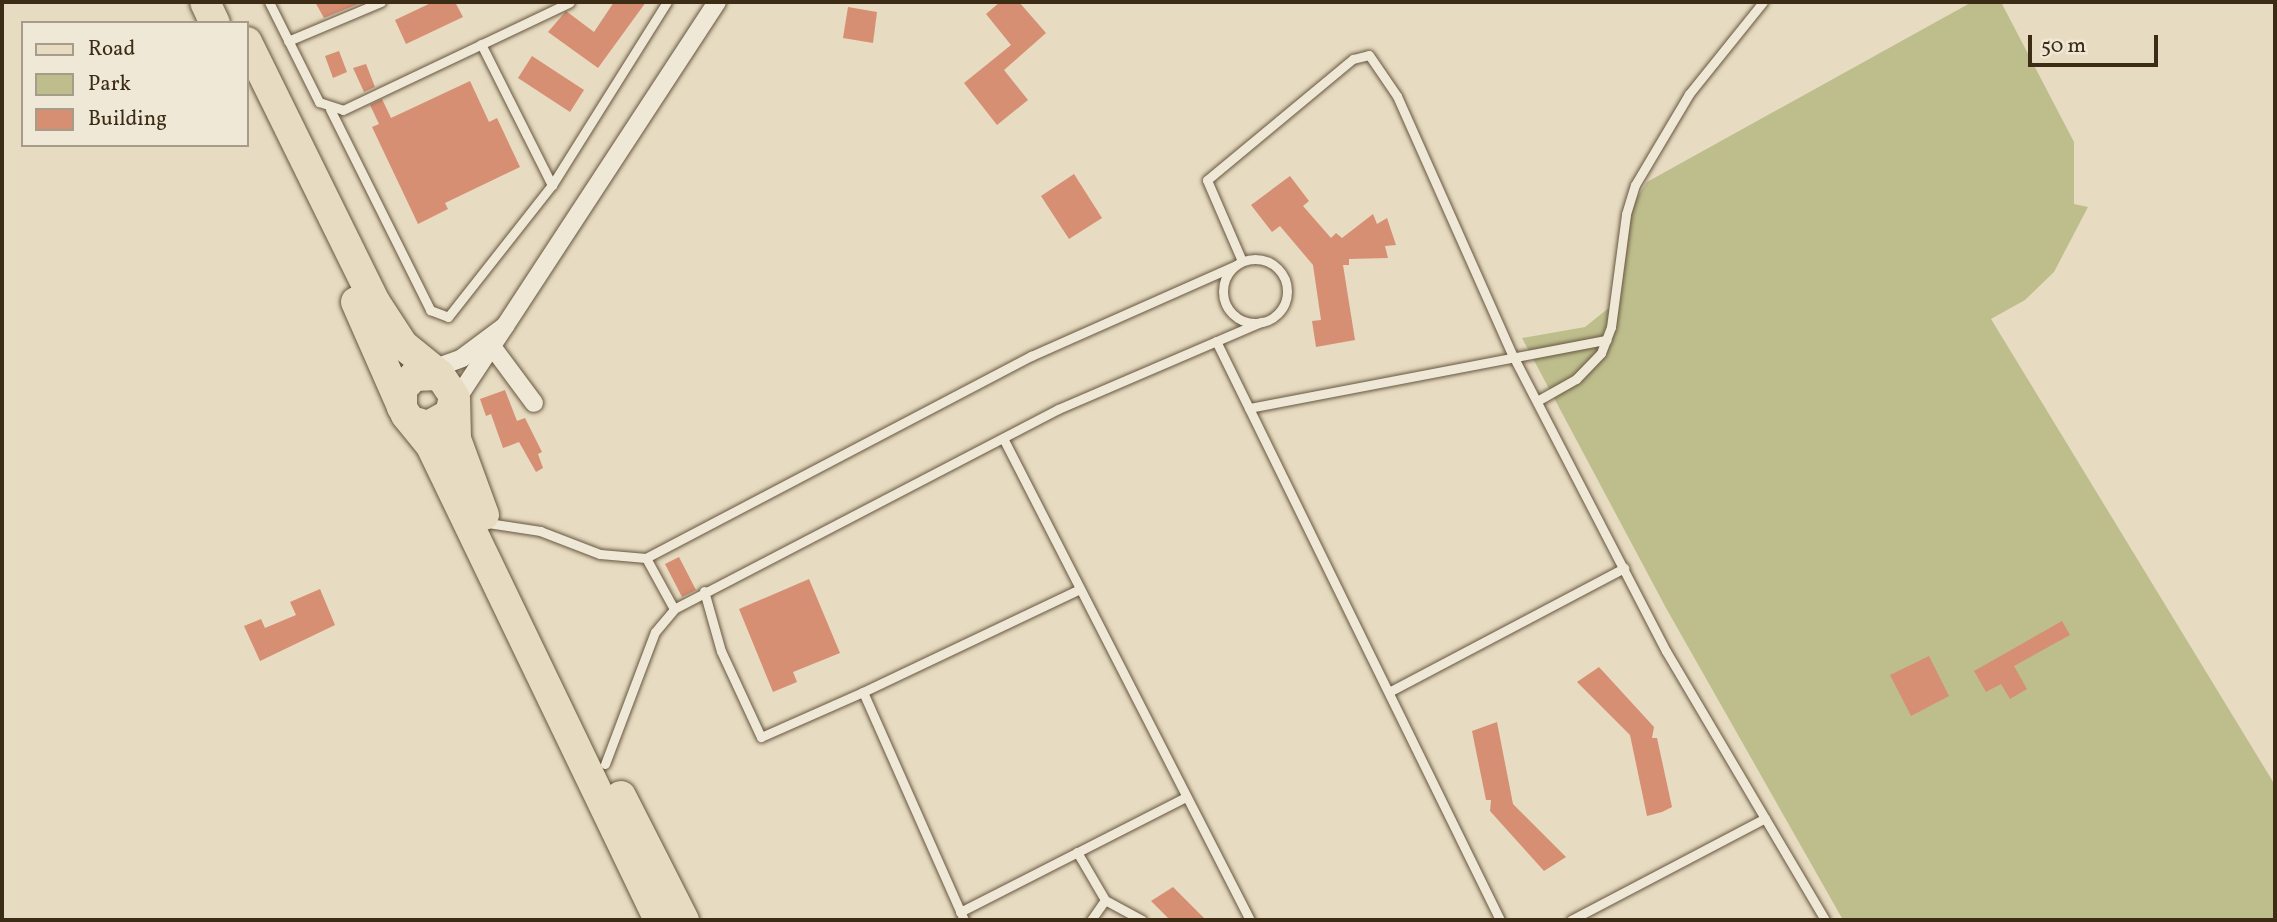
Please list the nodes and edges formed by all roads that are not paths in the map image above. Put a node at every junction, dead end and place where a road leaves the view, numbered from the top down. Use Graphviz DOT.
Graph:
graph roads {
  1 [pos="205,2"];
  2 [pos="227,2"];
  3 [pos="269,2"];
  4 [pos="381,2"];
  5 [pos="570,2"];
  6 [pos="667,2"];
  7 [pos="716,2"];
  8 [pos="1763,2"];
  9 [pos="214,21"];
  10 [pos="236,21"];
  11 [pos="288,41"];
  12 [pos="248,44"];
  13 [pos="481,44"];
  14 [pos="248,88"];
  15 [pos="330,109"];
  16 [pos="552,185"];
  17 [pos="1239,263"];
  18 [pos="1261,322"];
  19 [pos="1607,340"];
  20 [pos="1216,341"];
  21 [pos="490,343"];
  22 [pos="1513,356"];
  23 [pos="443,387"];
  24 [pos="1536,401"];
  25 [pos="534,403"];
  26 [pos="1249,408"];
  27 [pos="407,414"];
  28 [pos="1003,438"];
  29 [pos="488,523"];
  30 [pos="646,558"];
  31 [pos="1624,568"];
  32 [pos="1080,589"];
  33 [pos="704,592"];
  34 [pos="674,609"];
  35 [pos="863,692"];
  36 [pos="1389,692"];
  37 [pos="604,764"];
  38 [pos="1186,797"];
  39 [pos="1765,818"];
  40 [pos="1077,852"];
  41 [pos="1105,900"];
  42 [pos="962,916"];
  43 [pos="659,920"];
  44 [pos="684,920"];
  45 [pos="1091,920"];
  46 [pos="1142,920"];
  47 [pos="1250,920"];
  48 [pos="1500,920"];
  49 [pos="1572,920"];
  50 [pos="1825,920"];
  1 -- 9 [label="main road"];
  2 -- 10 [label="main road"];
  3 -- 11 [label="lane"];
  4 -- 11 [label="lane"];
  5 -- 13 [label="lane"];
  6 -- 16 [label="lane"];
  7 -- 21 [label="street"];
  8 -- 19 [label="lane"];
  11 -- 15 [label="lane"];
  12 -- 23 [label="main road"];
  13 -- 15 [label="lane"];
  13 -- 16 [label="lane"];
  14 -- 27 [label="main road"];
  15 -- 16 [label="lane"];
  17 -- 18 [label="lane"];
  17 -- 18 [label="lane"];
  17 -- 22 [label="lane"];
  17 -- 30 [label="lane"];
  18 -- 20 [label="lane"];
  19 -- 22 [label="lane"];
  19 -- 24 [label="lane"];
  20 -- 26 [label="lane"];
  20 -- 28 [label="lane"];
  21 -- 23 [label="street"];
  21 -- 23 [label="street"];
  21 -- 25 [label="street"];
  22 -- 24 [label="lane"];
  22 -- 26 [label="lane"];
  23 -- 27 [label="main road"];
  23 -- 27 [label="main road"];
  23 -- 29 [label="main road"];
  24 -- 31 [label="lane"];
  26 -- 36 [label="lane"];
  27 -- 43 [label="main road"];
  28 -- 32 [label="lane"];
  28 -- 33 [label="lane"];
  29 -- 30 [label="lane"];
  29 -- 37 [label="main road"];
  30 -- 34 [label="lane"];
  31 -- 36 [label="lane"];
  31 -- 39 [label="lane"];
  32 -- 35 [label="lane"];
  32 -- 38 [label="lane"];
  33 -- 34 [label="lane"];
  33 -- 35 [label="lane"];
  34 -- 37 [label="lane"];
  35 -- 42 [label="lane"];
  36 -- 48 [label="lane"];
  37 -- 44 [label="main road"];
  38 -- 40 [label="lane"];
  38 -- 47 [label="lane"];
  39 -- 49 [label="lane"];
  39 -- 50 [label="lane"];
  40 -- 41 [label="lane"];
  40 -- 42 [label="lane"];
  41 -- 45 [label="lane"];
  41 -- 46 [label="lane"];
}
